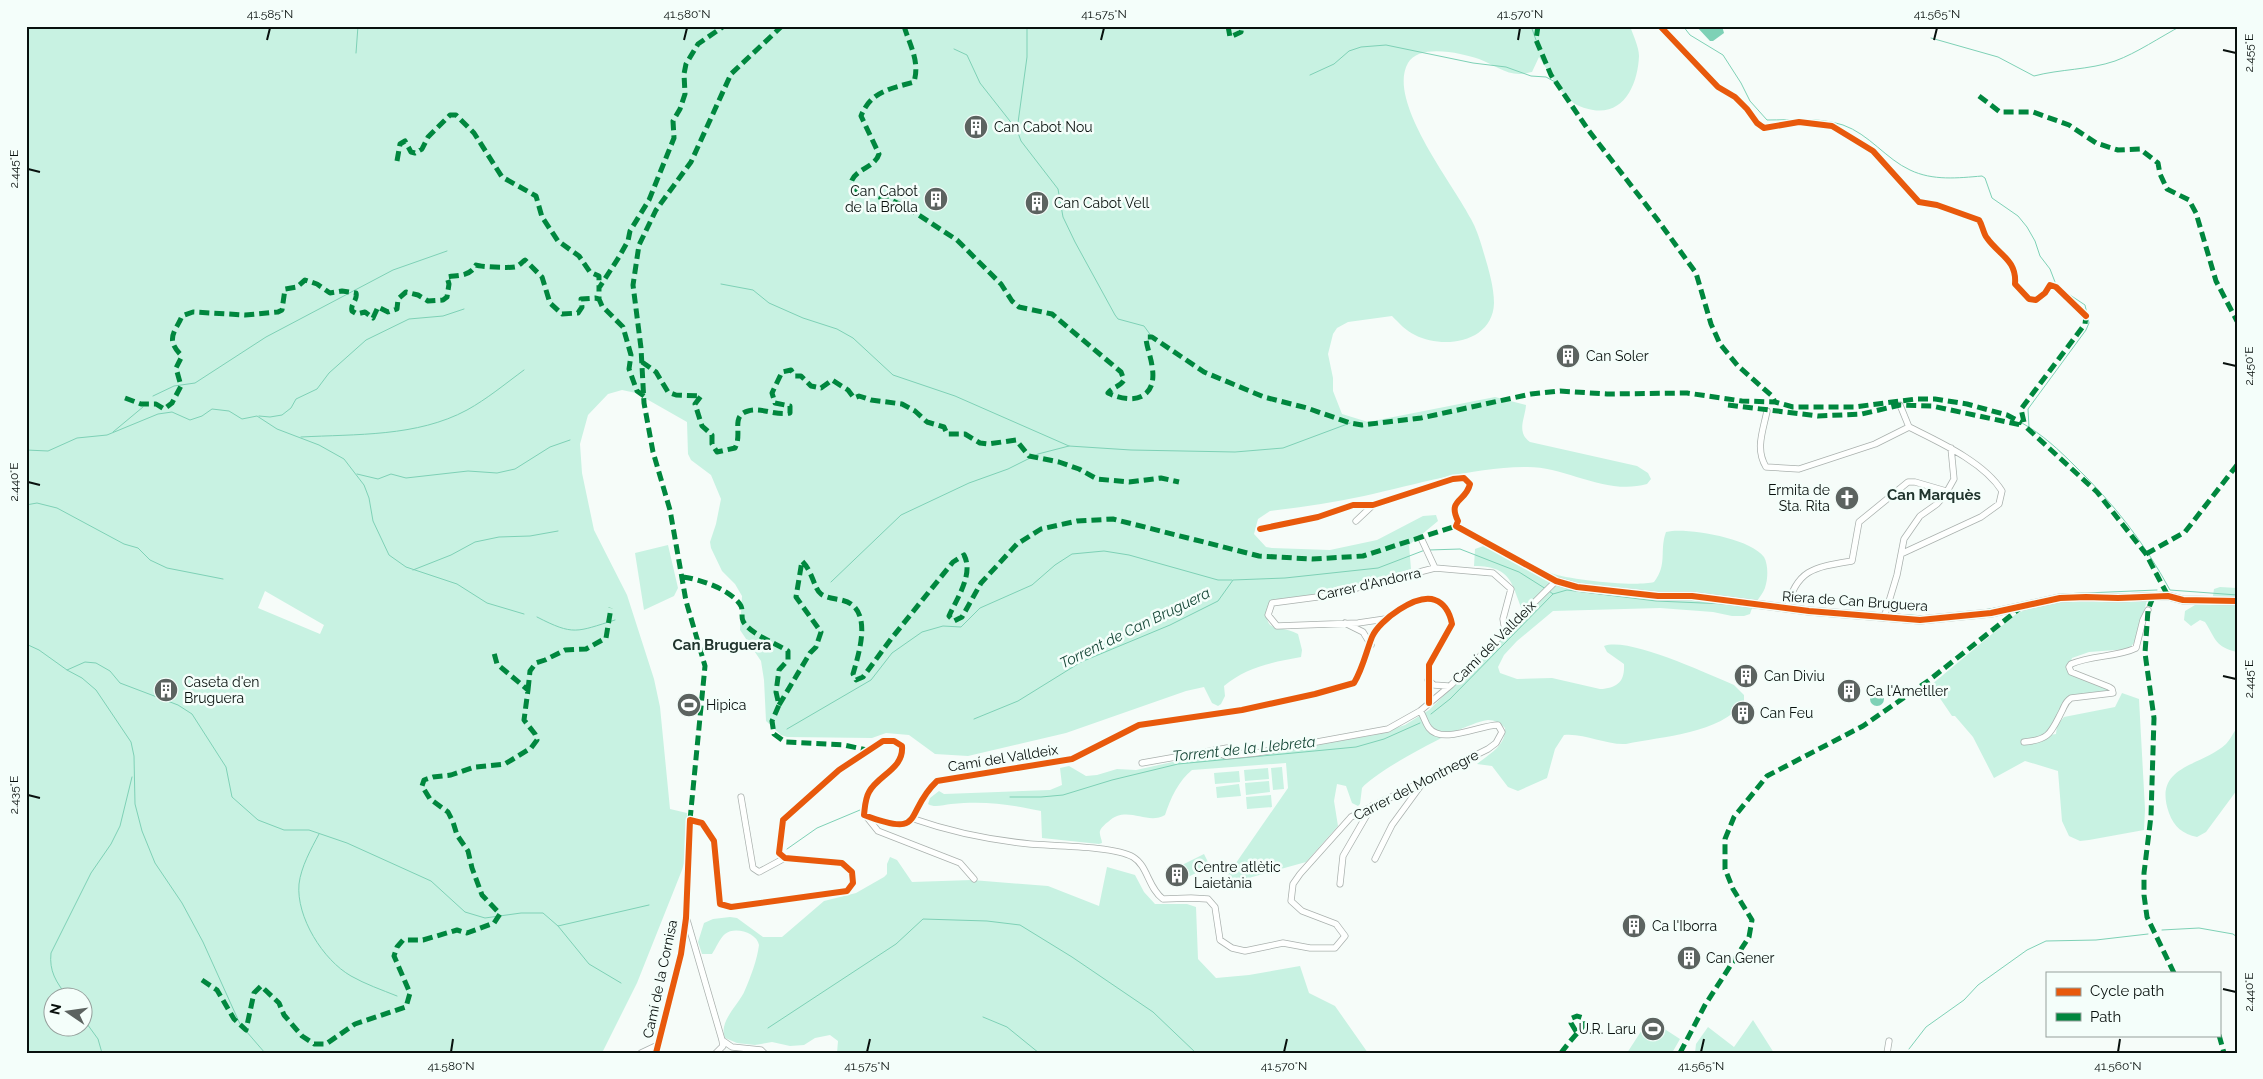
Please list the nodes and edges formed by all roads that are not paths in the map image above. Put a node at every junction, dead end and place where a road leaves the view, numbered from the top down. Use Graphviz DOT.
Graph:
graph roads {
  1 [pos="1900,405"];
  2 [pos="1767,412"];
  3 [pos="1909,427"];
  4 [pos="1952,448"];
  5 [pos="1946,491"];
  6 [pos="1373,505"];
  7 [pos="1356,521"];
  8 [pos="1260,529"];
  9 [pos="1421,538"];
  10 [pos="1903,553"];
  11 [pos="1435,568"];
  12 [pos="1556,580"];
  13 [pos="2237,601"];
  14 [pos="1787,609"];
  15 [pos="2148,610"];
  16 [pos="1884,618"];
  17 [pos="1385,619"];
  18 [pos="1343,623"];
  19 [pos="1505,631"];
  20 [pos="1371,645"];
  21 [pos="1428,680"];
  22 [pos="1451,685"];
  23 [pos="1429,703"];
  24 [pos="1420,710"];
  25 [pos="2024,742"];
  26 [pos="1142,763"];
  27 [pos="1423,782"];
  28 [pos="741,797"];
  29 [pos="1372,806"];
  30 [pos="864,815"];
  31 [pos="914,819"];
  32 [pos="785,858"];
  33 [pos="1375,859"];
  34 [pos="974,878"];
  35 [pos="1340,884"];
  36 [pos="686,918"];
  37 [pos="722,1040"];
  38 [pos="1889,1041"];
  39 [pos="658,1045"];
  40 [pos="641,1053"];
  41 [pos="656,1053"];
  42 [pos="716,1053"];
  43 [pos="764,1053"];
  44 [pos="1887,1053"];
  1 -- 3 [label="street"];
  2 -- 3 [label="street"];
  3 -- 4 [label="street"];
  4 -- 5 [label="street"];
  4 -- 10 [label="street"];
  5 -- 10 [label="street"];
  5 -- 14 [label="street"];
  6 -- 7 [label="street"];
  6 -- 8 [label="street"];
  6 -- 12 [label="street"];
  9 -- 11 [label="street"];
  10 -- 16 [label="street"];
  11 -- 18 [label="street, Carrer d'Andorra"];
  11 -- 19 [label="street, Carrer d'Andorra"];
  12 -- 14 [label="street, Riera de Can Bruguera"];
  12 -- 19 [label="street, Camí del Valldeix"];
  13 -- 16 [label="street, Riera de Can Bruguera"];
  14 -- 16 [label="street, Riera de Can Bruguera"];
  15 -- 25 [label="street"];
  17 -- 18 [label="street, Carrer d'Andorra"];
  17 -- 20 [label="street, Camí del Valldeix"];
  17 -- 21 [label="street, Camí del Valldeix"];
  18 -- 20 [label="street"];
  19 -- 22 [label="street, Camí del Valldeix"];
  20 -- 31 [label="street, Camí del Valldeix"];
  21 -- 22 [label="street, Camí del Valldeix"];
  21 -- 23 [label="street, Camí del Valldeix"];
  22 -- 23 [label="street"];
  23 -- 24 [label="street"];
  24 -- 26 [label="street"];
  24 -- 27 [label="street, Carrer del Montnegre"];
  27 -- 29 [label="street, Carrer del Montnegre"];
  27 -- 33 [label="street"];
  28 -- 32 [label="street"];
  29 -- 31 [label="street, Carrer del Montnegre"];
  29 -- 35 [label="street"];
  30 -- 31 [label="street"];
  30 -- 32 [label="street"];
  30 -- 34 [label="street"];
  32 -- 36 [label="street, Camí de la Cornisa"];
  36 -- 37 [label="street"];
  36 -- 39 [label="street, Camí de la Cornisa"];
  37 -- 42 [label="street"];
  37 -- 43 [label="street"];
  38 -- 44 [label="street"];
  39 -- 40 [label="street"];
  39 -- 41 [label="street, Camí de la Cornisa"];
}
